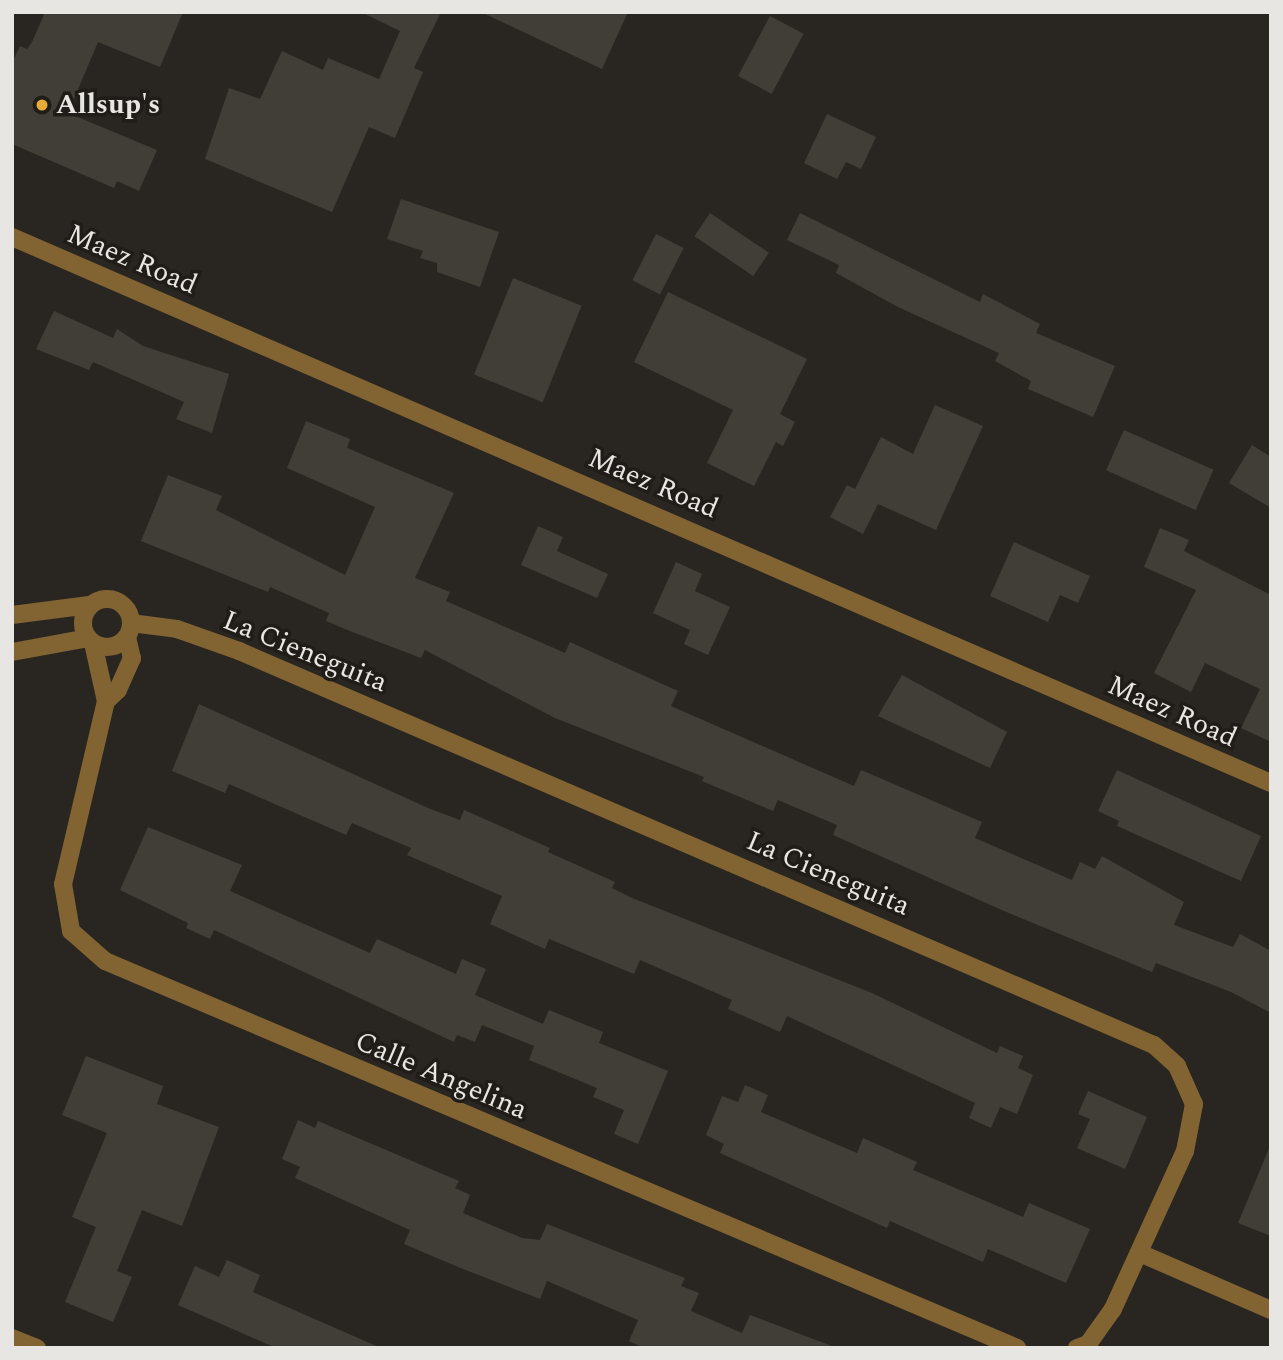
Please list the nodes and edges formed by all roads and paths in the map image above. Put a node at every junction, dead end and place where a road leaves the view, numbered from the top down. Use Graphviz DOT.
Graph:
graph roads {
  1 [pos="12,237"];
  2 [pos="89,605"];
  3 [pos="12,615"];
  4 [pos="129,630"];
  5 [pos="90,640"];
  6 [pos="12,652"];
  7 [pos="106,701"];
  8 [pos="1271,783"];
  9 [pos="1142,1254"];
  10 [pos="1271,1310"];
  11 [pos="12,1338"];
  12 [pos="37,1348"];
  13 [pos="1017,1348"];
  14 [pos="1077,1348"];
  1 -- 8 [label="street, Maez Road"];
  2 -- 3 [label="street"];
  2 -- 4 [label="street"];
  2 -- 5 [label="street"];
  4 -- 5 [label="street"];
  4 -- 7 [label="street, Calle Angelina"];
  4 -- 9 [label="street, La Cieneguita"];
  5 -- 6 [label="street"];
  5 -- 7 [label="street, Calle Angelina"];
  7 -- 13 [label="street, Calle Angelina"];
  9 -- 10 [label="street"];
  9 -- 14 [label="street"];
  11 -- 12 [label="street"];
}
